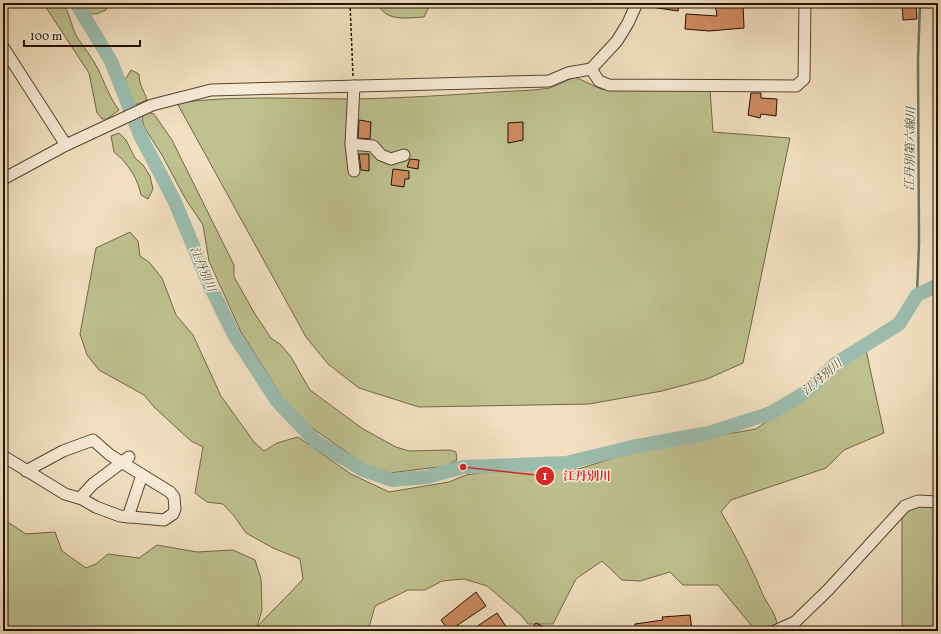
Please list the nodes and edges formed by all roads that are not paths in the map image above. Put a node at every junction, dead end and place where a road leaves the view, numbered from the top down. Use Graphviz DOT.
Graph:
graph roads {
  1 [pos="637,3"];
  2 [pos="805,3"];
  3 [pos="3,47"];
  4 [pos="591,69"];
  5 [pos="354,86"];
  6 [pos="351,144"];
  7 [pos="66,145"];
  8 [pos="404,155"];
  9 [pos="354,171"];
  10 [pos="3,179"];
  11 [pos="3,456"];
  12 [pos="126,460"];
  13 [pos="26,471"];
  14 [pos="142,475"];
  15 [pos="80,498"];
  16 [pos="938,502"];
  17 [pos="128,517"];
  18 [pos="775,631"];
  1 -- 4 [label="street"];
  2 -- 4 [label="street"];
  3 -- 7 [label="street"];
  4 -- 5 [label="street"];
  5 -- 6 [label="street"];
  5 -- 7 [label="street"];
  6 -- 8 [label="street"];
  6 -- 9 [label="street"];
  7 -- 10 [label="street"];
  11 -- 13 [label="street"];
  12 -- 13 [label="street"];
  12 -- 14 [label="street"];
  12 -- 15 [label="street"];
  13 -- 15 [label="street"];
  14 -- 17 [label="street"];
  14 -- 17 [label="street"];
  15 -- 17 [label="street"];
  16 -- 18 [label="street"];
}
